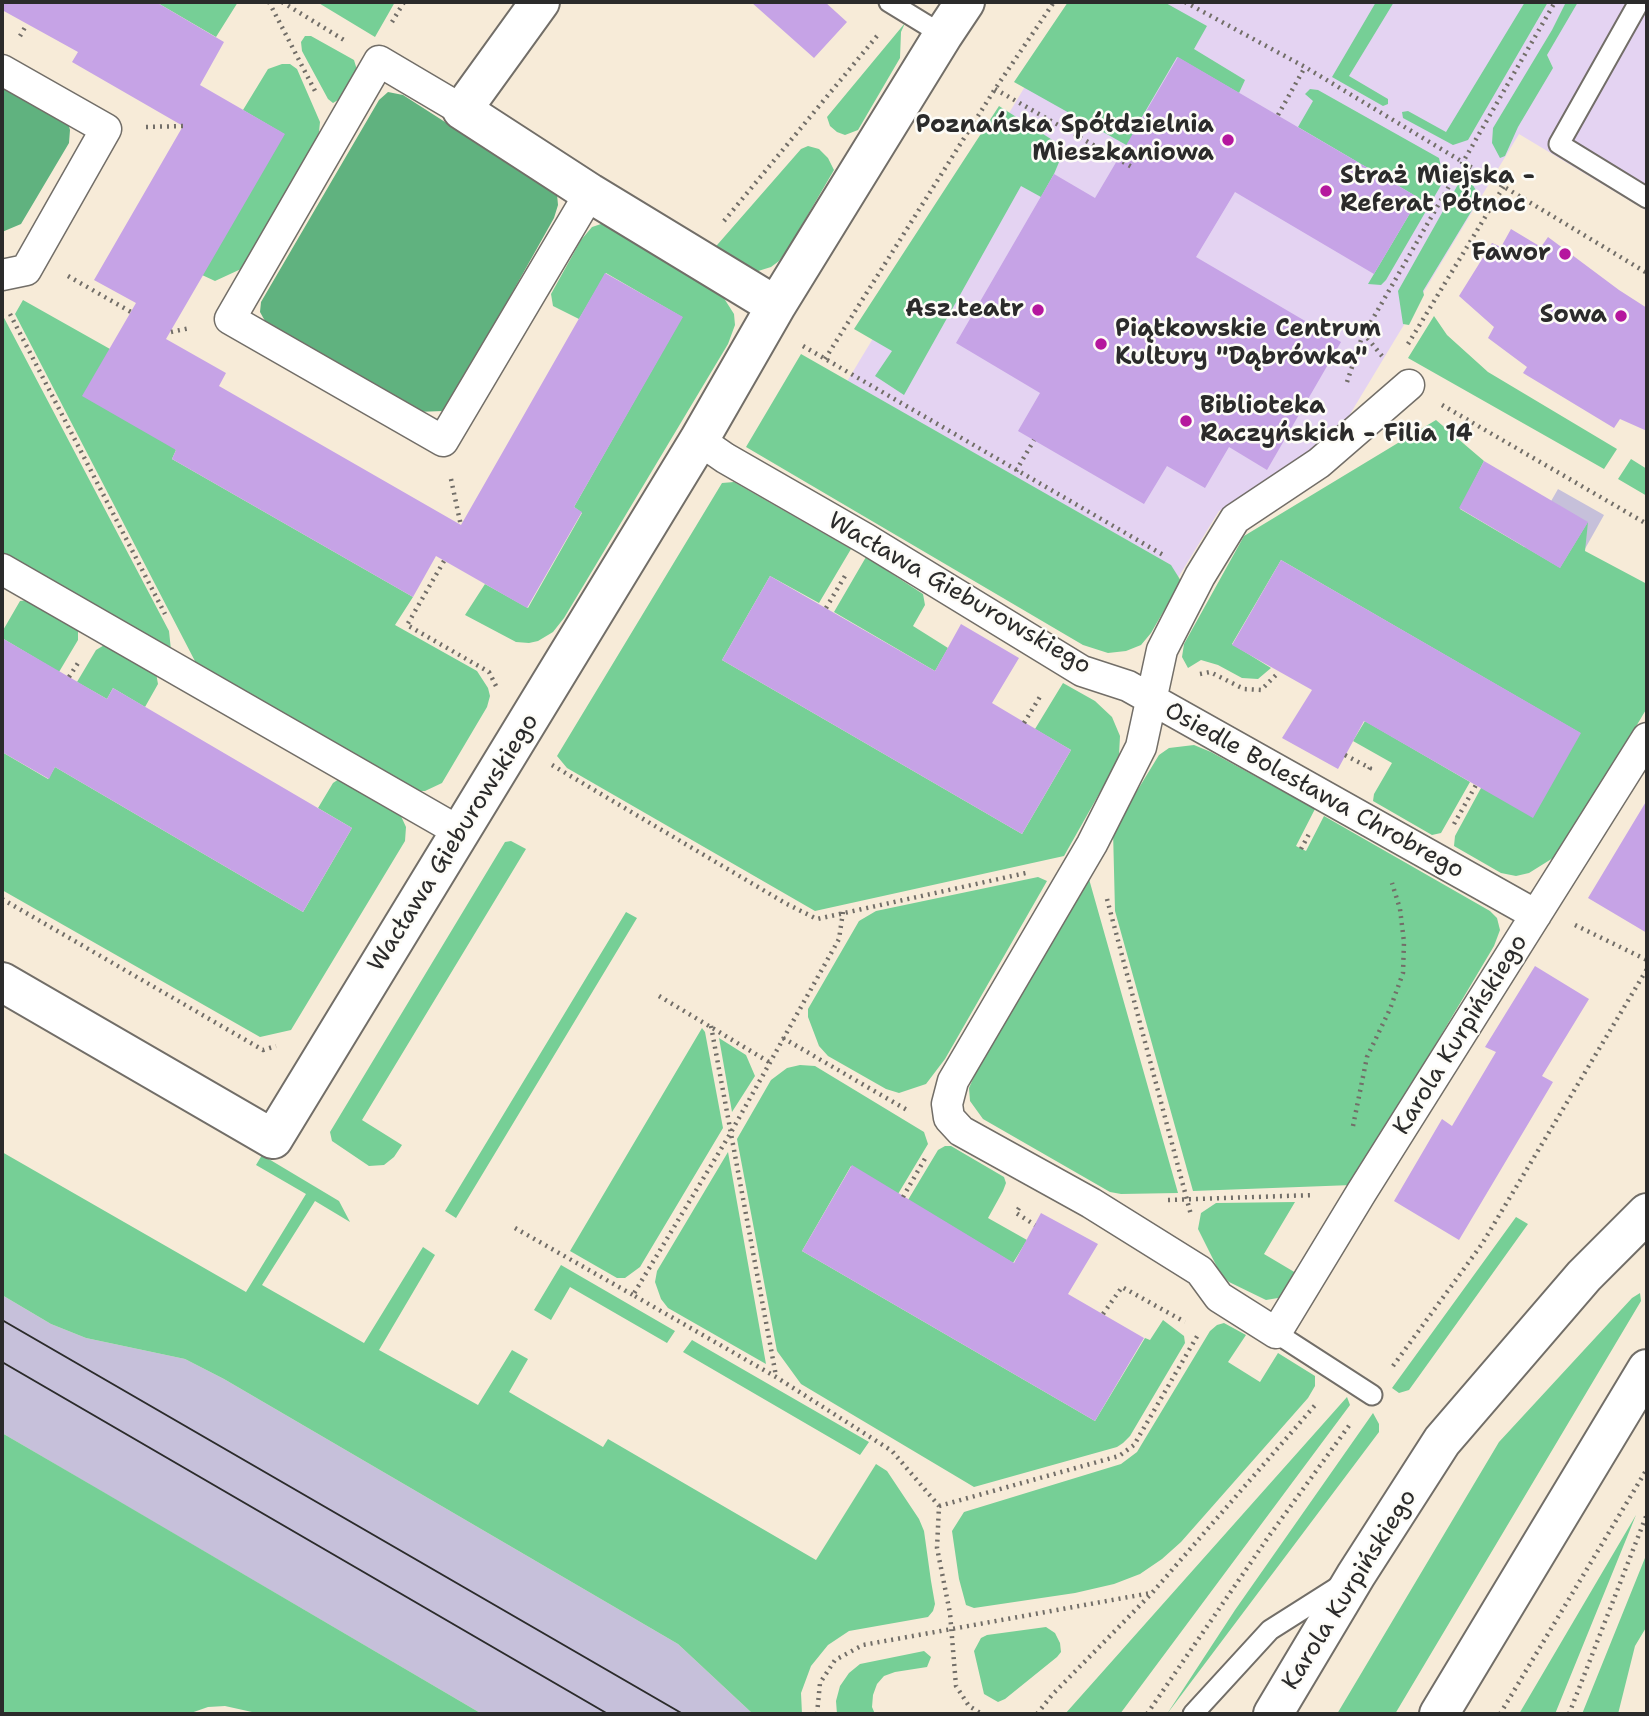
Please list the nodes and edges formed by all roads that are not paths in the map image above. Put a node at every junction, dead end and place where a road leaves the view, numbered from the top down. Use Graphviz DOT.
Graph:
graph roads {
  1 [pos="540,2"];
  2 [pos="965,2"];
  3 [pos="1639,2"];
  4 [pos="895,5"];
  5 [pos="943,35"];
  6 [pos="2,70"];
  7 [pos="462,110"];
  8 [pos="590,193"];
  9 [pos="1647,198"];
  10 [pos="16,265"];
  11 [pos="776,306"];
  12 [pos="1409,385"];
  13 [pos="699,440"];
  14 [pos="2,569"];
  15 [pos="1150,699"];
  16 [pos="1647,738"];
  17 [pos="460,832"];
  18 [pos="1539,912"];
  19 [pos="2,982"];
  20 [pos="1647,1213"];
  21 [pos="1276,1333"];
  22 [pos="1647,1369"];
  23 [pos="1372,1395"];
  24 [pos="1356,1575"];
  25 [pos="1193,1714"];
  26 [pos="1273,1714"];
  27 [pos="1439,1714"];
  1 -- 7 [label="street"];
  2 -- 5 [label="street, Wacława Gieburowskiego"];
  3 -- 9 [label="lane"];
  4 -- 5 [label="lane"];
  5 -- 11 [label="street, Wacława Gieburowskiego"];
  6 -- 10 [label="street"];
  7 -- 8 [label="street"];
  7 -- 8 [label="street"];
  8 -- 11 [label="street"];
  11 -- 13 [label="street, Wacława Gieburowskiego"];
  12 -- 15 [label="street"];
  13 -- 15 [label="street, Wacława Gieburowskiego"];
  13 -- 17 [label="street, Wacława Gieburowskiego"];
  14 -- 17 [label="street"];
  15 -- 18 [label="street, Osiedle Bolesława Chrobrego"];
  15 -- 21 [label="street, Osiedle Bolesława Chrobrego"];
  16 -- 18 [label="street, Karola Kurpińskiego"];
  17 -- 19 [label="street, Wacława Gieburowskiego"];
  18 -- 21 [label="street, Karola Kurpińskiego"];
  20 -- 24 [label="street, Karola Kurpińskiego"];
  21 -- 23 [label="lane"];
  22 -- 27 [label="street"];
  24 -- 25 [label="lane"];
  24 -- 26 [label="street, Karola Kurpińskiego"];
}
